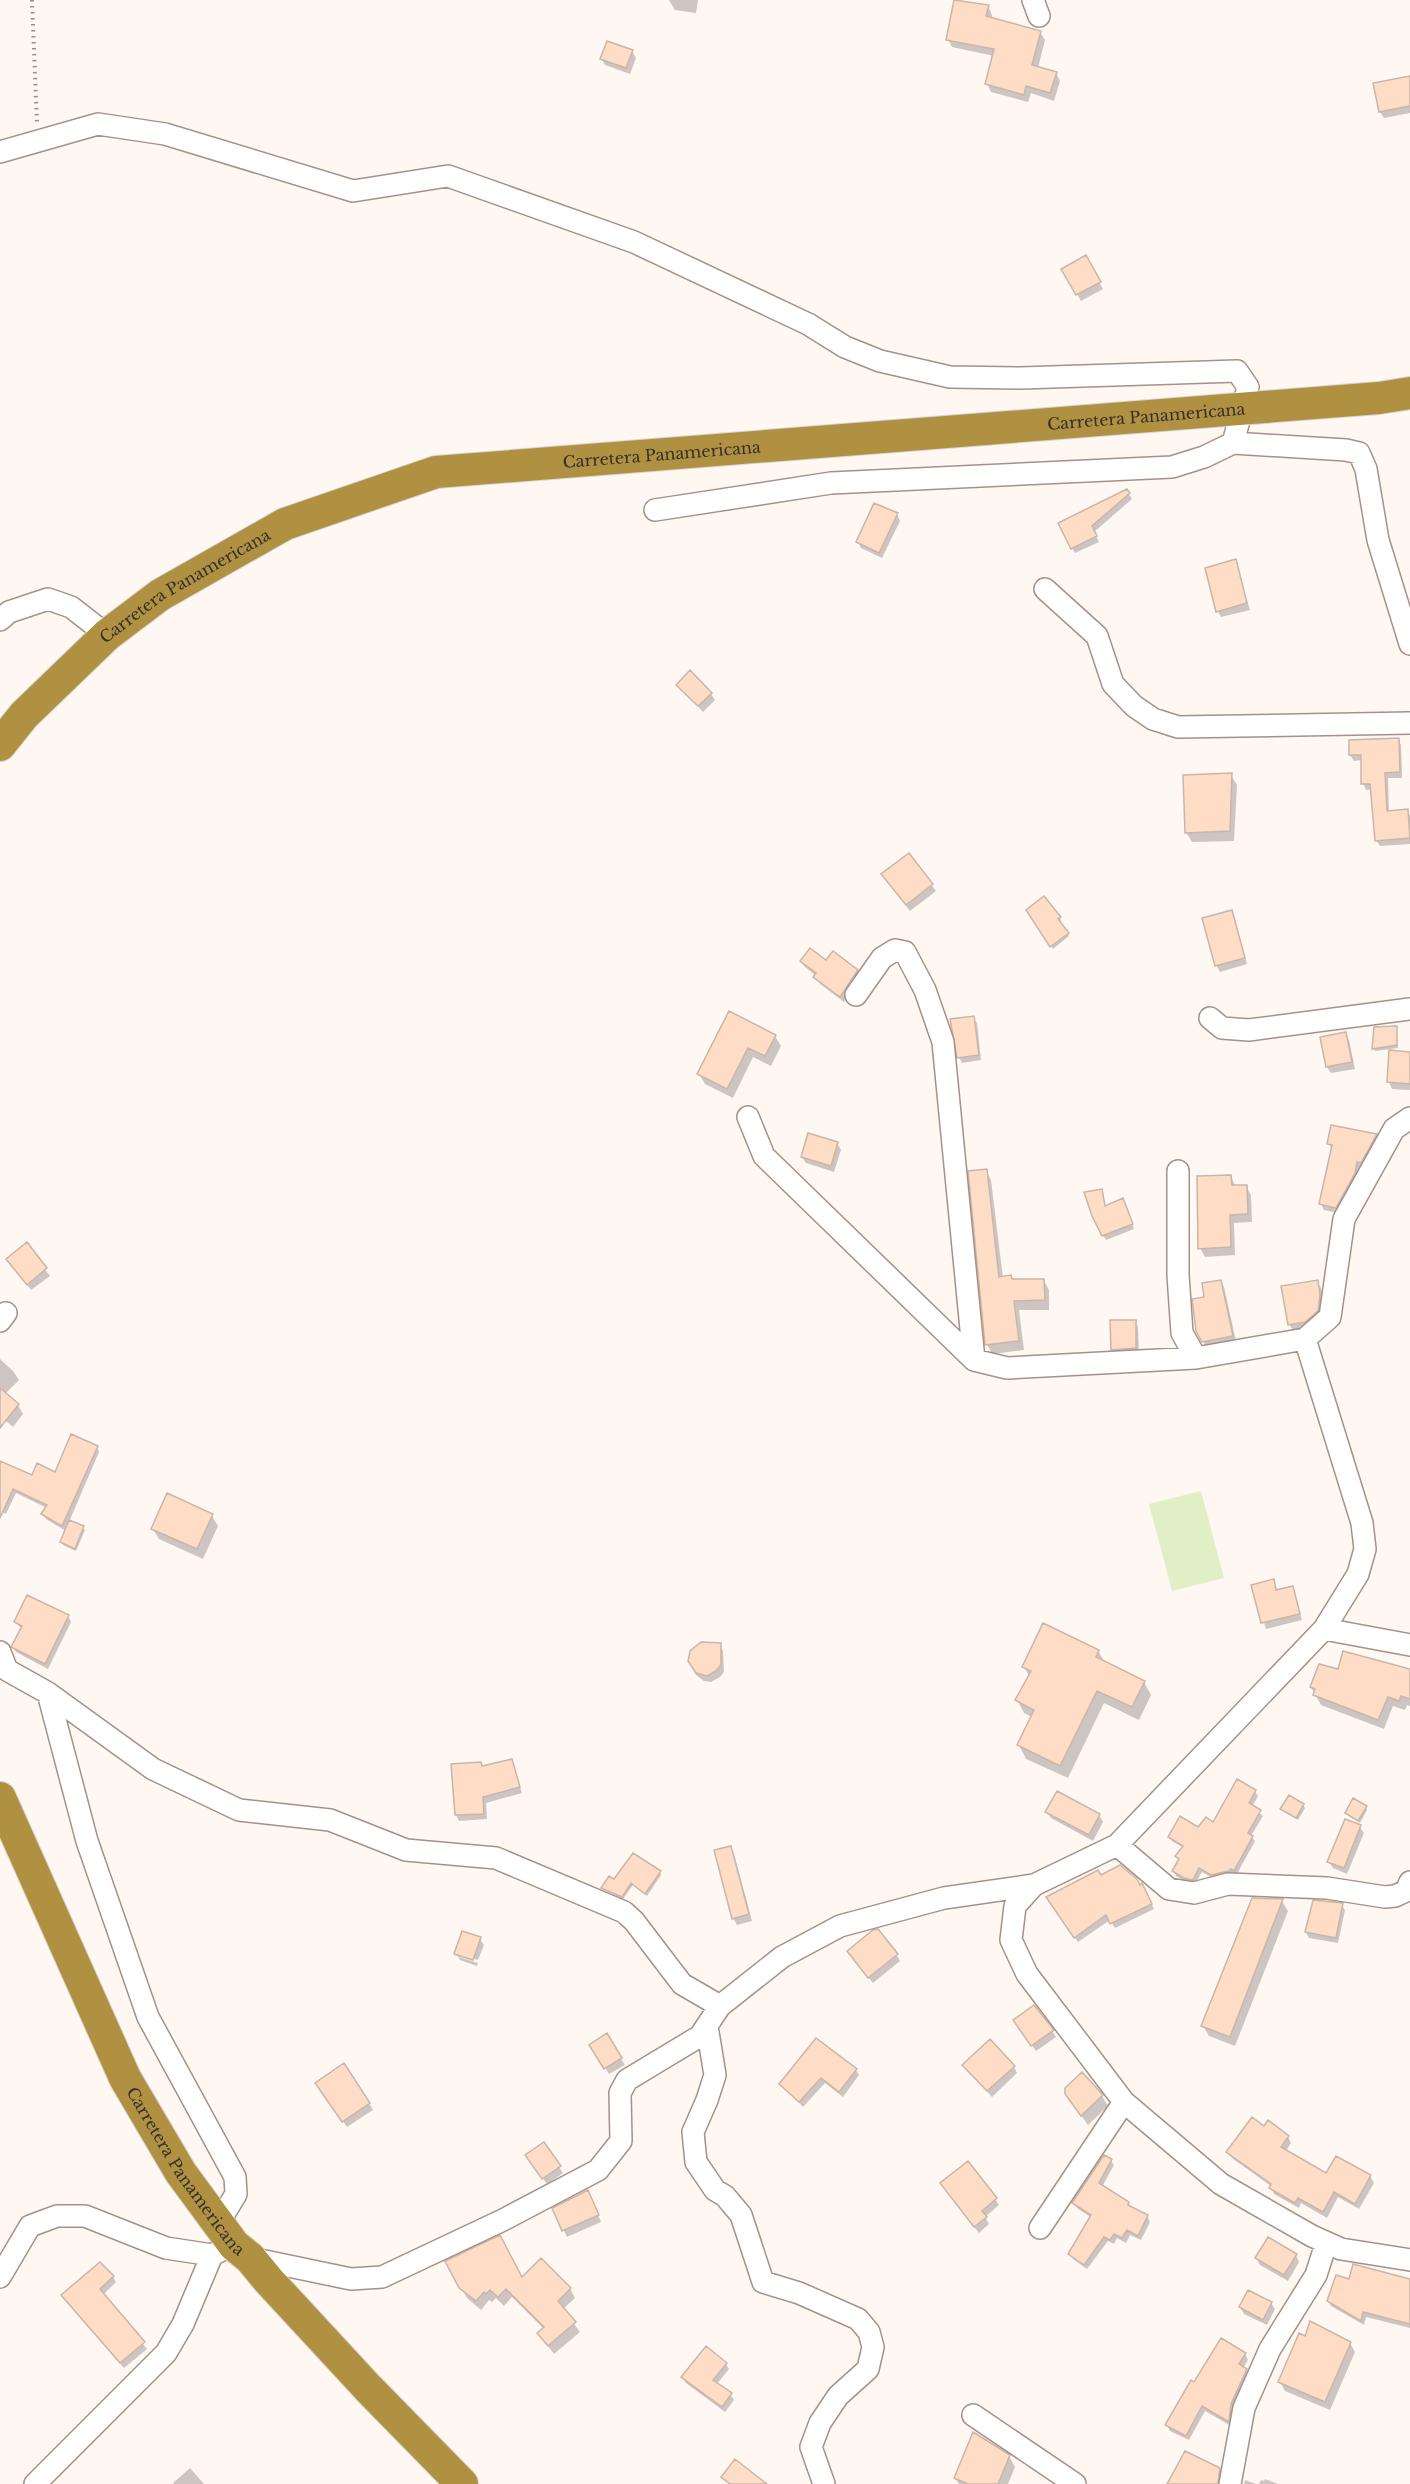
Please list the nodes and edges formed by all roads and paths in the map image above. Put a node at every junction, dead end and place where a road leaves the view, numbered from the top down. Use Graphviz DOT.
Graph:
graph roads {
  1 [pos="32,0"];
  2 [pos="40,138"];
  3 [pos="0,152"];
  4 [pos="1410,393"];
  5 [pos="1244,408"];
  6 [pos="1233,443"];
  7 [pos="655,510"];
  8 [pos="1045,588"];
  9 [pos="0,620"];
  10 [pos="107,635"];
  11 [pos="1410,644"];
  12 [pos="1410,723"];
  13 [pos="0,745"];
  14 [pos="856,996"];
  15 [pos="1410,1009"];
  16 [pos="1210,1018"];
  17 [pos="748,1117"];
  18 [pos="1410,1118"];
  19 [pos="1178,1171"];
  20 [pos="1305,1339"];
  21 [pos="1196,1358"];
  22 [pos="974,1360"];
  23 [pos="1324,1629"];
  24 [pos="1410,1645"];
  25 [pos="0,1652"];
  26 [pos="48,1693"];
  27 [pos="0,1798"];
  28 [pos="1117,1845"];
  29 [pos="1410,1882"];
  30 [pos="1034,1885"];
  31 [pos="720,2006"];
  32 [pos="707,2026"];
  33 [pos="1124,2102"];
  34 [pos="1040,2228"];
  35 [pos="1326,2244"];
  36 [pos="229,2246"];
  37 [pos="1410,2260"];
  38 [pos="0,2277"];
  39 [pos="973,2415"];
  40 [pos="36,2484"];
  41 [pos="462,2484"];
  42 [pos="824,2484"];
  43 [pos="1075,2484"];
  44 [pos="1230,2484"];
  1 -- 2 [label="path"];
  2 -- 3 [label="street"];
  2 -- 5 [label="street"];
  4 -- 5 [label="highway, Carretera Panamericana"];
  5 -- 6 [label="street"];
  5 -- 10 [label="highway, Carretera Panamericana"];
  6 -- 7 [label="street"];
  6 -- 11 [label="street"];
  8 -- 12 [label="street"];
  9 -- 10 [label="street"];
  10 -- 13 [label="highway, Carretera Panamericana"];
  14 -- 22 [label="street"];
  15 -- 16 [label="street"];
  17 -- 22 [label="street"];
  18 -- 20 [label="street"];
  19 -- 21 [label="street"];
  20 -- 21 [label="street"];
  20 -- 23 [label="street"];
  21 -- 22 [label="street"];
  23 -- 24 [label="street"];
  23 -- 28 [label="street"];
  25 -- 26 [label="street"];
  26 -- 31 [label="street"];
  26 -- 36 [label="street"];
  27 -- 36 [label="highway, Carretera Panamericana"];
  28 -- 29 [label="street"];
  28 -- 30 [label="street"];
  30 -- 31 [label="street"];
  30 -- 33 [label="street"];
  31 -- 32 [label="street"];
  32 -- 36 [label="street"];
  32 -- 42 [label="street"];
  33 -- 34 [label="street"];
  33 -- 35 [label="street"];
  35 -- 37 [label="street"];
  35 -- 44 [label="street"];
  36 -- 38 [label="street"];
  36 -- 40 [label="street"];
  36 -- 41 [label="highway, Carretera Panamericana"];
  39 -- 43 [label="street"];
}
